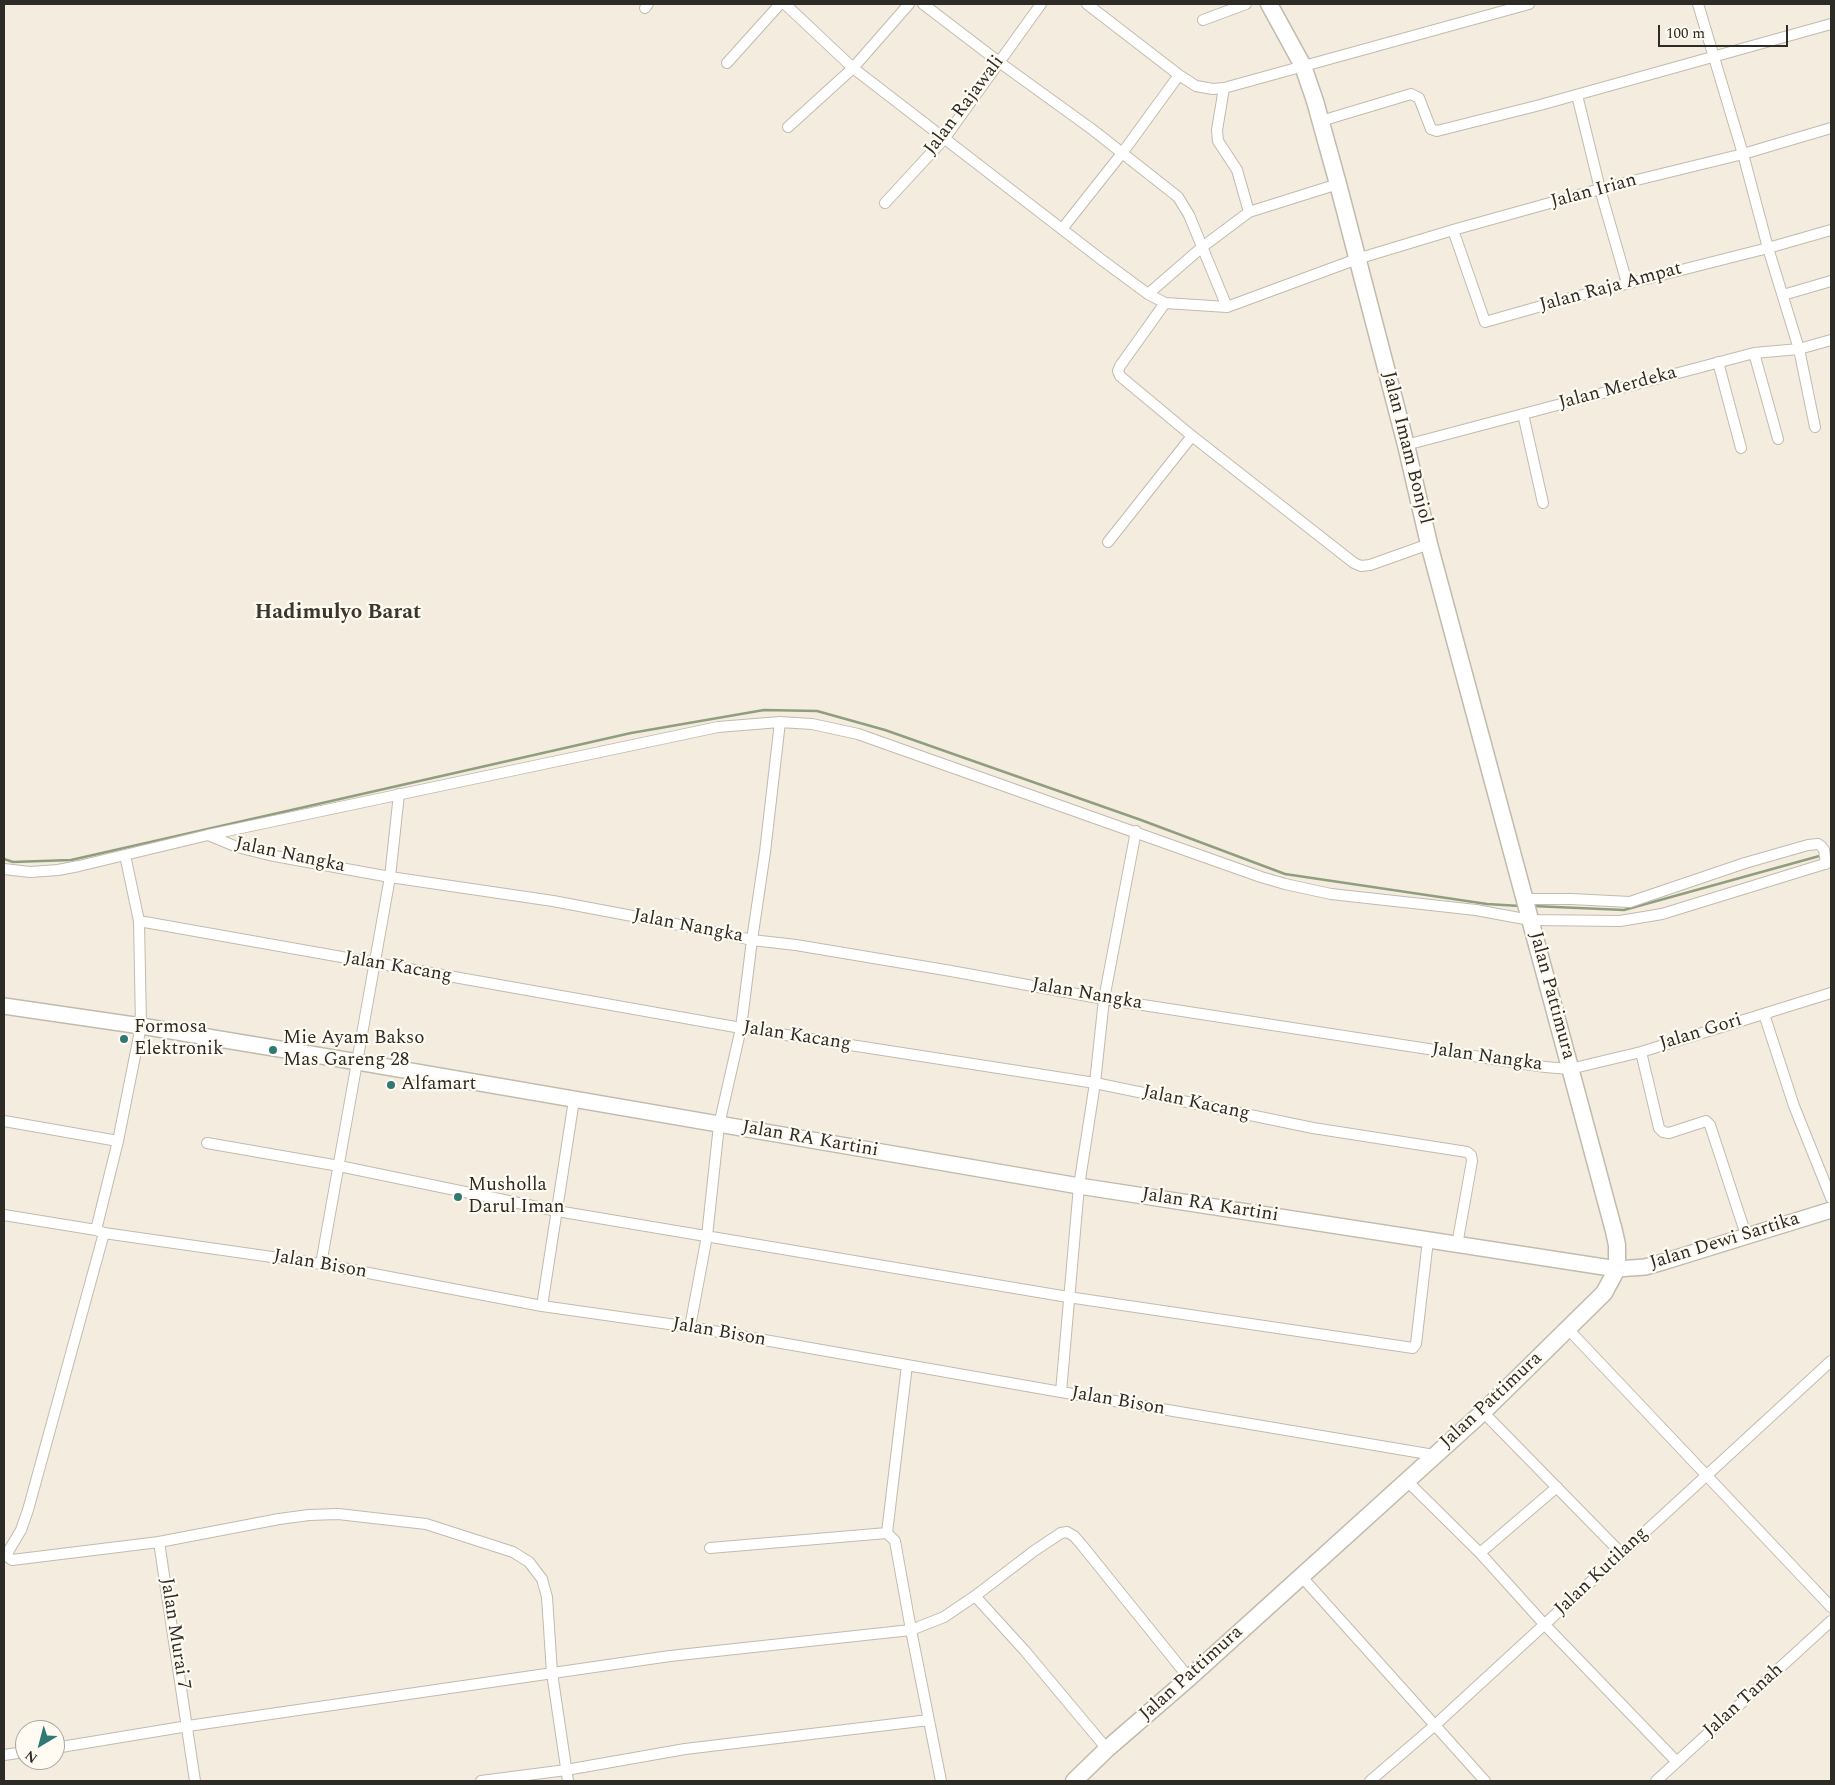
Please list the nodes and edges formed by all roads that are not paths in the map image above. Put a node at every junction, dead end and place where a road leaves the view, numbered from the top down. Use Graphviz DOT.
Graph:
graph roads {
  1 [pos="780,4"];
  2 [pos="785,4"];
  3 [pos="909,4"];
  4 [pos="923,4"];
  5 [pos="1041,4"];
  6 [pos="1087,4"];
  7 [pos="1246,4"];
  8 [pos="1269,4"];
  9 [pos="1529,4"];
  10 [pos="1698,4"];
  11 [pos="1203,20"];
  12 [pos="1831,24"];
  13 [pos="1714,56"];
  14 [pos="999,62"];
  15 [pos="727,63"];
  16 [pos="1303,66"];
  17 [pos="853,68"];
  18 [pos="1179,75"];
  19 [pos="1224,88"];
  20 [pos="1577,94"];
  21 [pos="1320,122"];
  22 [pos="788,127"];
  23 [pos="1831,128"];
  24 [pos="944,138"];
  25 [pos="1123,152"];
  26 [pos="1743,154"];
  27 [pos="1338,184"];
  28 [pos="1600,190"];
  29 [pos="884,203"];
  30 [pos="1249,212"];
  31 [pos="1062,229"];
  32 [pos="1453,230"];
  33 [pos="1831,230"];
  34 [pos="1201,248"];
  35 [pos="1768,248"];
  36 [pos="1357,259"];
  37 [pos="1831,281"];
  38 [pos="1627,283"];
  39 [pos="1148,294"];
  40 [pos="1783,295"];
  41 [pos="1166,303"];
  42 [pos="1227,307"];
  43 [pos="1831,340"];
  44 [pos="1799,349"];
  45 [pos="1754,353"];
  46 [pos="1718,362"];
  47 [pos="1523,414"];
  48 [pos="1815,427"];
  49 [pos="1192,436"];
  50 [pos="1778,439"];
  51 [pos="1406,445"];
  52 [pos="1742,448"];
  53 [pos="1543,503"];
  54 [pos="1108,542"];
  55 [pos="1429,544"];
  56 [pos="780,722"];
  57 [pos="399,794"];
  58 [pos="1136,831"];
  59 [pos="208,835"];
  60 [pos="125,855"];
  61 [pos="1827,859"];
  62 [pos="4,869"];
  63 [pos="390,877"];
  64 [pos="1525,900"];
  65 [pos="1530,919"];
  66 [pos="139,921"];
  67 [pos="752,940"];
  68 [pos="375,964"];
  69 [pos="1831,993"];
  70 [pos="1104,999"];
  71 [pos="4,1006"];
  72 [pos="1764,1014"];
  73 [pos="141,1026"];
  74 [pos="741,1028"];
  75 [pos="1641,1052"];
  76 [pos="358,1062"];
  77 [pos="1570,1068"];
  78 [pos="1095,1083"];
  79 [pos="574,1100"];
  80 [pos="4,1121"];
  81 [pos="719,1124"];
  82 [pos="118,1141"];
  83 [pos="207,1143"];
  84 [pos="339,1166"];
  85 [pos="1079,1186"];
  86 [pos="1831,1198"];
  87 [pos="557,1210"];
  88 [pos="1831,1210"];
  89 [pos="4,1215"];
  90 [pos="100,1232"];
  91 [pos="1746,1235"];
  92 [pos="707,1236"];
  93 [pos="1428,1240"];
  94 [pos="1457,1245"];
  95 [pos="321,1264"];
  96 [pos="1617,1269"];
  97 [pos="1068,1297"];
  98 [pos="542,1306"];
  99 [pos="690,1327"];
  100 [pos="1568,1329"];
  101 [pos="1831,1361"];
  102 [pos="907,1365"];
  103 [pos="1061,1392"];
  104 [pos="1483,1412"];
  105 [pos="1434,1455"];
  106 [pos="1706,1475"];
  107 [pos="1406,1480"];
  108 [pos="1557,1487"];
  109 [pos="887,1533"];
  110 [pos="160,1542"];
  111 [pos="710,1548"];
  112 [pos="1480,1553"];
  113 [pos="1622,1554"];
  114 [pos="1301,1576"];
  115 [pos="975,1596"];
  116 [pos="1831,1607"];
  117 [pos="1831,1621"];
  118 [pos="1545,1625"];
  119 [pos="911,1630"];
  120 [pos="552,1673"];
  121 [pos="1189,1678"];
  122 [pos="929,1720"];
  123 [pos="188,1726"];
  124 [pos="1434,1726"];
  125 [pos="65,1746"];
  126 [pos="1107,1748"];
  127 [pos="1676,1762"];
  128 [pos="566,1770"];
  129 [pos="1374,1780"];
  130 [pos="195,1781"];
  131 [pos="481,1781"];
  132 [pos="568,1781"];
  133 [pos="941,1781"];
  134 [pos="1074,1781"];
  135 [pos="1485,1781"];
  136 [pos="1656,1781"];
  1 -- 15 [label="street"];
  2 -- 17 [label="street"];
  3 -- 17 [label="street"];
  4 -- 14 [label="street"];
  5 -- 14 [label="street, Jalan Rajawali"];
  6 -- 18 [label="street"];
  7 -- 11 [label="street"];
  8 -- 16 [label="main road, Jalan Imam Bonjol"];
  9 -- 16 [label="street"];
  10 -- 13 [label="street"];
  12 -- 13 [label="street"];
  13 -- 20 [label="street"];
  13 -- 26 [label="street"];
  14 -- 24 [label="street, Jalan Rajawali"];
  14 -- 25 [label="street"];
  16 -- 19 [label="street"];
  16 -- 21 [label="main road, Jalan Imam Bonjol"];
  17 -- 22 [label="street"];
  17 -- 24 [label="street"];
  18 -- 19 [label="street"];
  18 -- 25 [label="street"];
  19 -- 30 [label="street"];
  20 -- 21 [label="street"];
  20 -- 28 [label="street"];
  21 -- 27 [label="main road, Jalan Imam Bonjol"];
  23 -- 26 [label="street, Jalan Irian"];
  24 -- 29 [label="street, Jalan Rajawali"];
  24 -- 31 [label="street"];
  25 -- 31 [label="street"];
  25 -- 34 [label="street"];
  26 -- 28 [label="street, Jalan Irian"];
  26 -- 35 [label="street"];
  27 -- 30 [label="street"];
  27 -- 36 [label="main road, Jalan Imam Bonjol"];
  28 -- 32 [label="street, Jalan Irian"];
  28 -- 38 [label="street"];
  30 -- 34 [label="street"];
  31 -- 39 [label="street"];
  32 -- 36 [label="street, Jalan Irian"];
  32 -- 38 [label="street, Jalan Raja Ampat"];
  33 -- 35 [label="street, Jalan Raja Ampat"];
  34 -- 39 [label="street"];
  34 -- 42 [label="street"];
  35 -- 38 [label="street, Jalan Raja Ampat"];
  35 -- 40 [label="street"];
  36 -- 42 [label="street, Jalan Irian"];
  36 -- 51 [label="main road, Jalan Imam Bonjol"];
  37 -- 40 [label="street"];
  39 -- 41 [label="street"];
  40 -- 44 [label="street"];
  41 -- 42 [label="street"];
  41 -- 49 [label="street"];
  43 -- 44 [label="street, Jalan Merdeka"];
  44 -- 45 [label="street, Jalan Merdeka"];
  44 -- 48 [label="street"];
  45 -- 46 [label="street, Jalan Merdeka"];
  45 -- 50 [label="street"];
  46 -- 47 [label="street, Jalan Merdeka"];
  46 -- 52 [label="street"];
  47 -- 51 [label="street, Jalan Merdeka"];
  47 -- 53 [label="street"];
  49 -- 54 [label="street"];
  49 -- 55 [label="street"];
  51 -- 55 [label="main road, Jalan Imam Bonjol"];
  55 -- 64 [label="main road, Jalan Imam Bonjol"];
  56 -- 57 [label="street, Jalan Nangka"];
  56 -- 58 [label="street, Jalan Nangka"];
  56 -- 67 [label="street"];
  57 -- 59 [label="street, Jalan Nangka"];
  57 -- 63 [label="street"];
  58 -- 65 [label="street, Jalan Nangka"];
  58 -- 70 [label="street"];
  59 -- 60 [label="street"];
  59 -- 63 [label="street, Jalan Nangka"];
  60 -- 62 [label="street"];
  60 -- 66 [label="street"];
  61 -- 64 [label="street"];
  61 -- 65 [label="street, Jalan Nangka"];
  63 -- 67 [label="street, Jalan Nangka"];
  63 -- 68 [label="street"];
  64 -- 65 [label="main road, Jalan Pattimura"];
  65 -- 77 [label="main road, Jalan Pattimura"];
  66 -- 68 [label="street, Jalan Kacang"];
  66 -- 73 [label="street"];
  67 -- 70 [label="street, Jalan Nangka"];
  67 -- 74 [label="street"];
  68 -- 74 [label="street, Jalan Kacang"];
  68 -- 76 [label="street"];
  69 -- 72 [label="street, Jalan Gori"];
  70 -- 77 [label="street, Jalan Nangka"];
  70 -- 78 [label="street"];
  71 -- 73 [label="main road, Jalan RA Kartini"];
  72 -- 75 [label="street, Jalan Gori"];
  72 -- 86 [label="street"];
  73 -- 76 [label="main road, Jalan RA Kartini"];
  73 -- 82 [label="street"];
  74 -- 78 [label="street, Jalan Kacang"];
  74 -- 81 [label="street"];
  75 -- 77 [label="street, Jalan Gori"];
  75 -- 91 [label="street"];
  76 -- 79 [label="main road, Jalan RA Kartini"];
  76 -- 84 [label="street"];
  77 -- 96 [label="main road, Jalan Pattimura"];
  78 -- 85 [label="street"];
  78 -- 94 [label="street, Jalan Kacang"];
  79 -- 81 [label="main road, Jalan RA Kartini"];
  79 -- 87 [label="street"];
  80 -- 82 [label="street"];
  81 -- 85 [label="main road, Jalan RA Kartini"];
  81 -- 92 [label="street"];
  82 -- 90 [label="street"];
  83 -- 84 [label="street"];
  84 -- 87 [label="street"];
  84 -- 95 [label="street"];
  85 -- 93 [label="main road, Jalan RA Kartini"];
  85 -- 97 [label="street"];
  87 -- 92 [label="street"];
  87 -- 98 [label="street"];
  88 -- 91 [label="main road, Jalan Dewi Sartika"];
  89 -- 90 [label="street, Jalan Bison"];
  90 -- 95 [label="street, Jalan Bison"];
  90 -- 110 [label="street"];
  91 -- 96 [label="main road, Jalan Dewi Sartika"];
  92 -- 97 [label="street"];
  92 -- 99 [label="street"];
  93 -- 94 [label="main road, Jalan RA Kartini"];
  93 -- 97 [label="street"];
  94 -- 96 [label="main road, Jalan RA Kartini"];
  95 -- 98 [label="street, Jalan Bison"];
  96 -- 100 [label="main road, Jalan Pattimura"];
  97 -- 103 [label="street"];
  98 -- 99 [label="street, Jalan Bison"];
  99 -- 102 [label="street, Jalan Bison"];
  100 -- 104 [label="main road, Jalan Pattimura"];
  100 -- 106 [label="street"];
  101 -- 106 [label="street, Jalan Kutilang"];
  102 -- 103 [label="street, Jalan Bison"];
  102 -- 109 [label="street"];
  103 -- 105 [label="street, Jalan Bison"];
  104 -- 105 [label="main road, Jalan Pattimura"];
  104 -- 108 [label="street"];
  105 -- 107 [label="main road, Jalan Pattimura"];
  106 -- 113 [label="street, Jalan Kutilang"];
  106 -- 116 [label="street"];
  107 -- 112 [label="street"];
  107 -- 114 [label="main road, Jalan Pattimura"];
  108 -- 112 [label="street"];
  108 -- 113 [label="street"];
  109 -- 111 [label="street"];
  109 -- 119 [label="street"];
  110 -- 120 [label="street"];
  110 -- 123 [label="street, Jalan Murai 7"];
  112 -- 118 [label="street"];
  113 -- 118 [label="street, Jalan Kutilang"];
  114 -- 121 [label="main road, Jalan Pattimura"];
  114 -- 124 [label="street"];
  115 -- 119 [label="street"];
  115 -- 121 [label="street"];
  115 -- 126 [label="street"];
  117 -- 127 [label="street, Jalan Tanah"];
  118 -- 124 [label="street, Jalan Kutilang"];
  118 -- 127 [label="street"];
  119 -- 120 [label="street"];
  119 -- 122 [label="street"];
  120 -- 123 [label="street"];
  120 -- 128 [label="street"];
  121 -- 126 [label="main road, Jalan Pattimura"];
  122 -- 128 [label="street"];
  122 -- 133 [label="street"];
  123 -- 125 [label="street"];
  123 -- 130 [label="street, Jalan Murai 7"];
  124 -- 129 [label="street, Jalan Kutilang"];
  124 -- 135 [label="street"];
  126 -- 134 [label="main road, Jalan Pattimura"];
  127 -- 136 [label="street, Jalan Tanah"];
  128 -- 131 [label="street"];
  128 -- 132 [label="street"];
}
